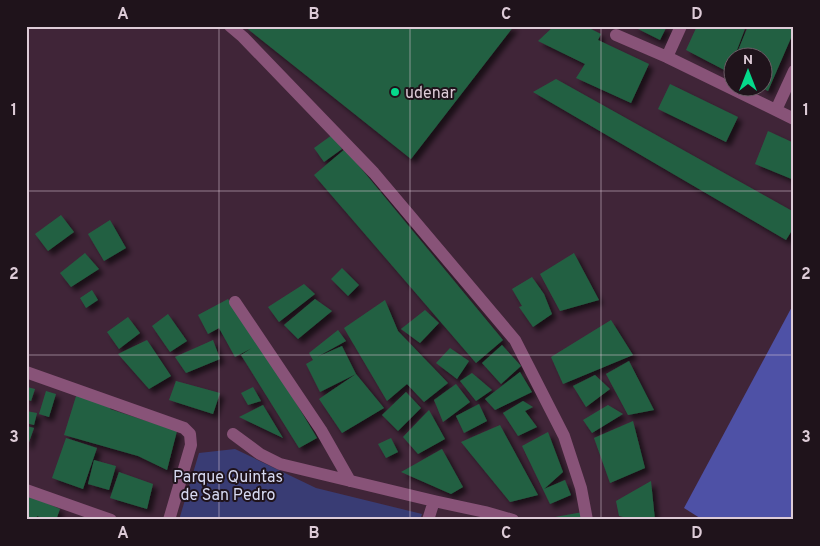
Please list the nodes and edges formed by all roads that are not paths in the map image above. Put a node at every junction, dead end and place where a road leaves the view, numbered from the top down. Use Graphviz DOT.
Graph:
graph roads {
  1 [pos="230,26"];
  2 [pos="681,26"];
  3 [pos="616,35"];
  4 [pos="667,58"];
  5 [pos="794,71"];
  6 [pos="776,110"];
  7 [pos="794,119"];
  8 [pos="235,302"];
  9 [pos="26,372"];
  10 [pos="233,434"];
  11 [pos="350,481"];
  12 [pos="26,490"];
  13 [pos="434,501"];
  14 [pos="112,520"];
  15 [pos="169,520"];
  16 [pos="428,520"];
  17 [pos="513,520"];
  18 [pos="587,520"];
  1 -- 18 [label="street"];
  2 -- 4 [label="street"];
  3 -- 4 [label="street"];
  4 -- 6 [label="street"];
  5 -- 6 [label="street"];
  6 -- 7 [label="street"];
  8 -- 11 [label="street"];
  9 -- 15 [label="street"];
  10 -- 11 [label="street"];
  11 -- 13 [label="street"];
  12 -- 14 [label="street"];
  13 -- 16 [label="street"];
  13 -- 17 [label="street"];
}
